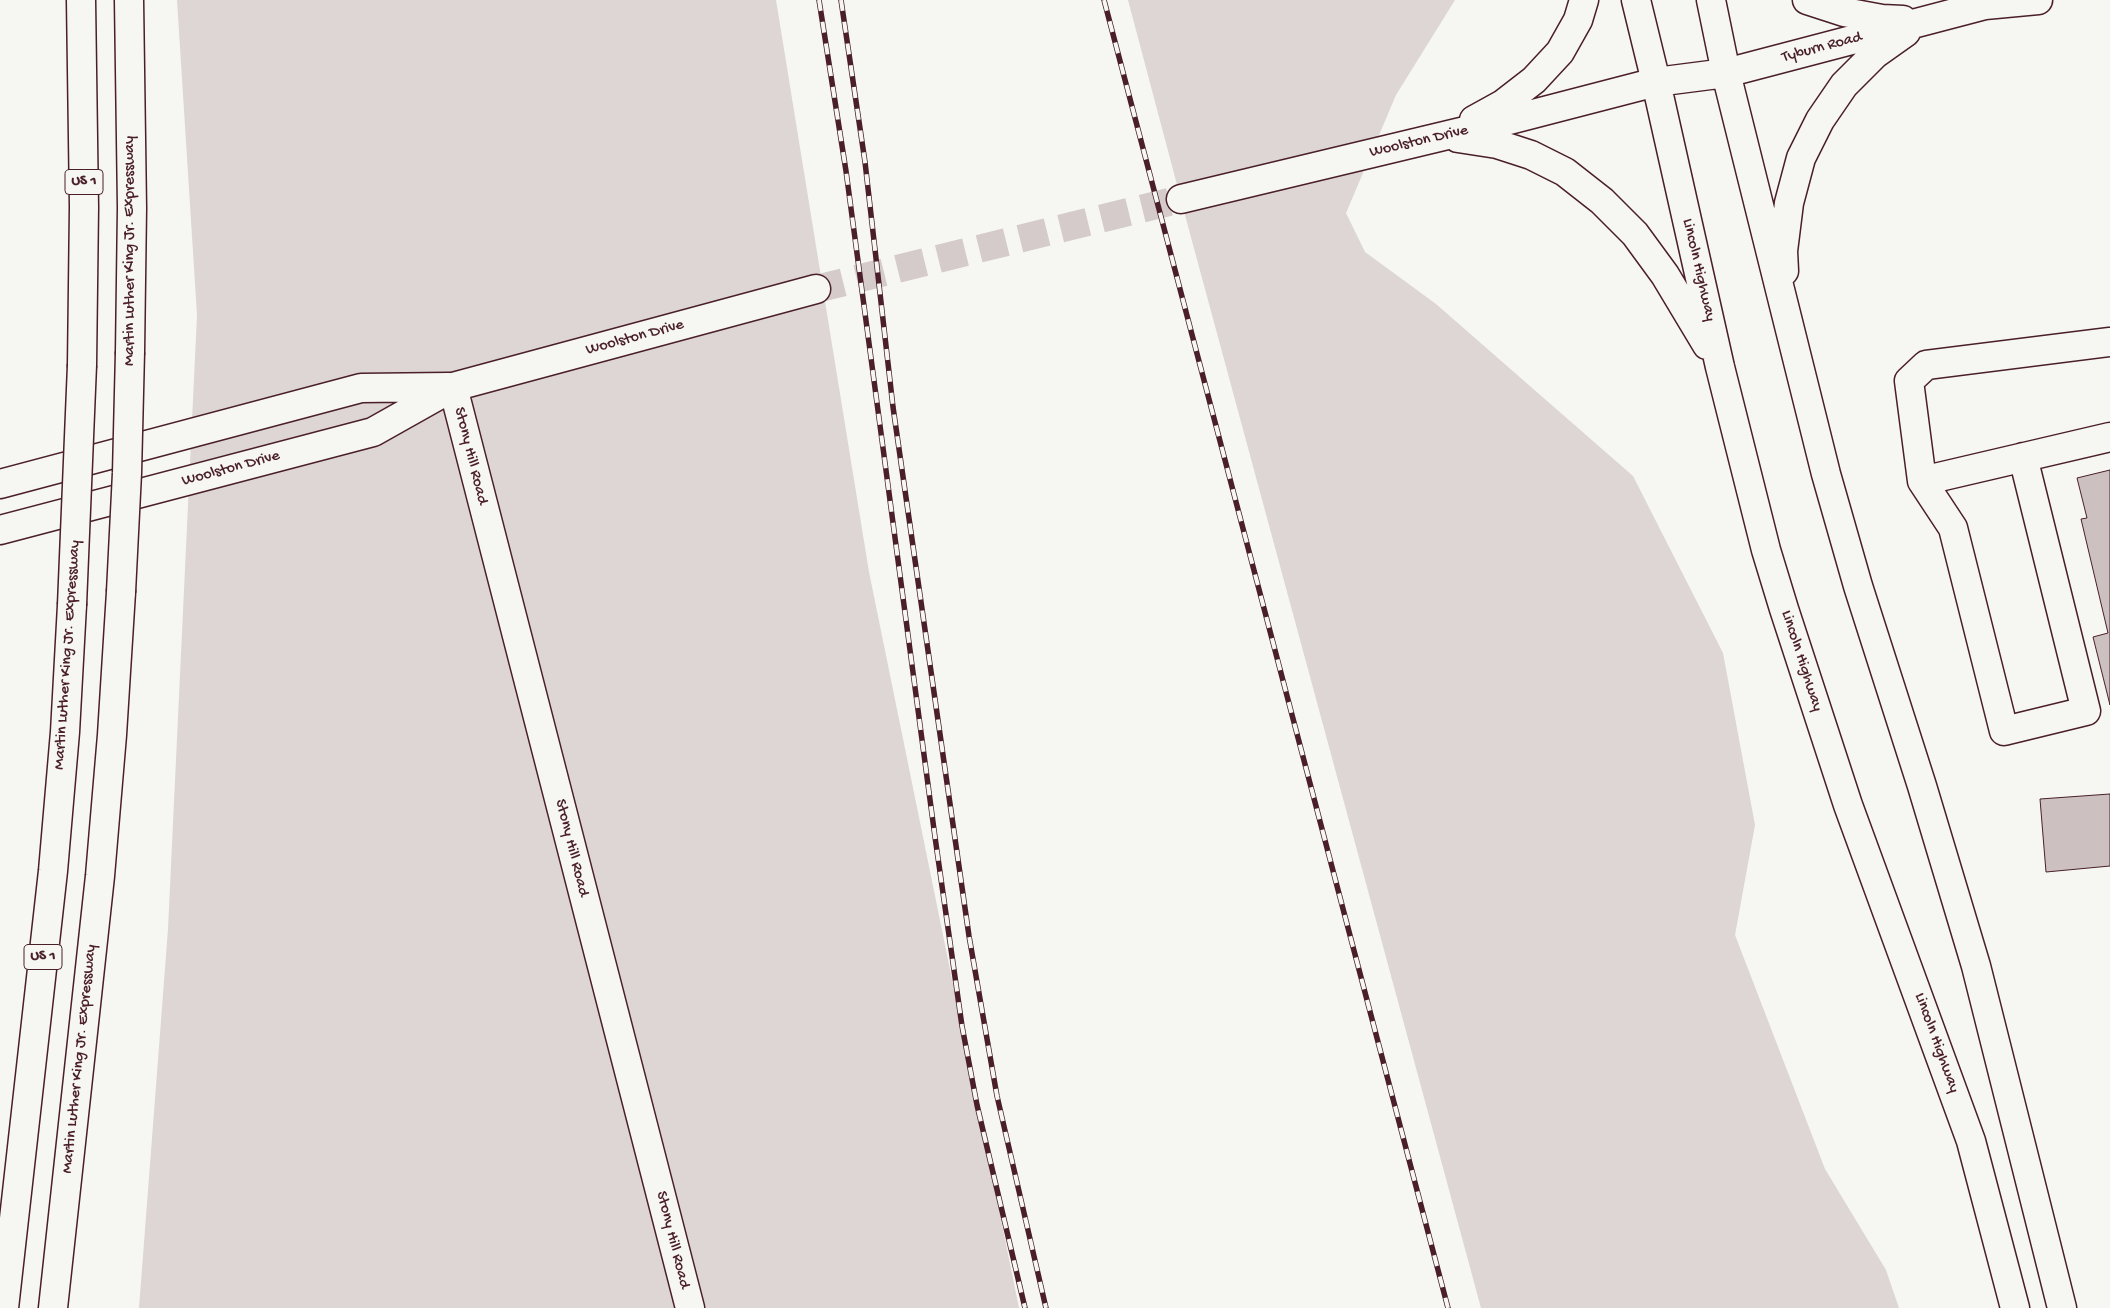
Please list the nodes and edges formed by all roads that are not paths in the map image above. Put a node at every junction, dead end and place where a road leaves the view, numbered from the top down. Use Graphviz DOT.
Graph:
graph roads {
  1 [pos="81,0"];
  2 [pos="129,0"];
  3 [pos="1584,0"];
  4 [pos="1636,0"];
  5 [pos="1711,0"];
  6 [pos="1807,0"];
  7 [pos="2038,0"];
  8 [pos="1990,2"];
  9 [pos="1922,22"];
  10 [pos="1726,73"];
  11 [pos="1656,82"];
  12 [pos="1444,136"];
  13 [pos="1181,199"];
  14 [pos="816,289"];
  15 [pos="1785,309"];
  16 [pos="2110,342"];
  17 [pos="1720,367"];
  18 [pos="453,387"];
  19 [pos="2110,437"];
  20 [pos="2023,457"];
  21 [pos="1922,481"];
  22 [pos="1,483"];
  23 [pos="0,530"];
  24 [pos="63,1219"];
  25 [pos="4,1308"];
  26 [pos="53,1308"];
  27 [pos="61,1308"];
  28 [pos="690,1308"];
  29 [pos="2015,1308"];
  30 [pos="2062,1308"];
  1 -- 25 [label="main road, Martin Luther King Jr. Expressway / US 1, bridge"];
  2 -- 24 [label="main road, Martin Luther King Jr. Expressway, bridge"];
  3 -- 12 [label="main road"];
  4 -- 11 [label="main road, Lincoln Highway"];
  5 -- 10 [label="main road"];
  6 -- 9 [label="main road"];
  7 -- 8 [label="main road, Tyburn Road"];
  8 -- 9 [label="main road, Tyburn Road"];
  9 -- 10 [label="main road, Tyburn Road"];
  9 -- 15 [label="main road"];
  10 -- 11 [label="main road, Tyburn Road"];
  10 -- 15 [label="main road"];
  11 -- 12 [label="main road, Woolston Drive"];
  11 -- 17 [label="main road, Lincoln Highway"];
  12 -- 13 [label="main road, Woolston Drive"];
  12 -- 17 [label="main road"];
  14 -- 18 [label="main road, Woolston Drive"];
  15 -- 30 [label="main road"];
  16 -- 21 [label="main road"];
  17 -- 29 [label="main road, Lincoln Highway"];
  18 -- 22 [label="main road, Woolston Drive"];
  18 -- 23 [label="main road, Woolston Drive"];
  18 -- 28 [label="main road, Stony Hill Road"];
  19 -- 20 [label="main road"];
  20 -- 21 [label="main road"];
  20 -- 21 [label="main road"];
  24 -- 26 [label="main road, Martin Luther King Jr. Expressway"];
  24 -- 27 [label="main road"];
}
